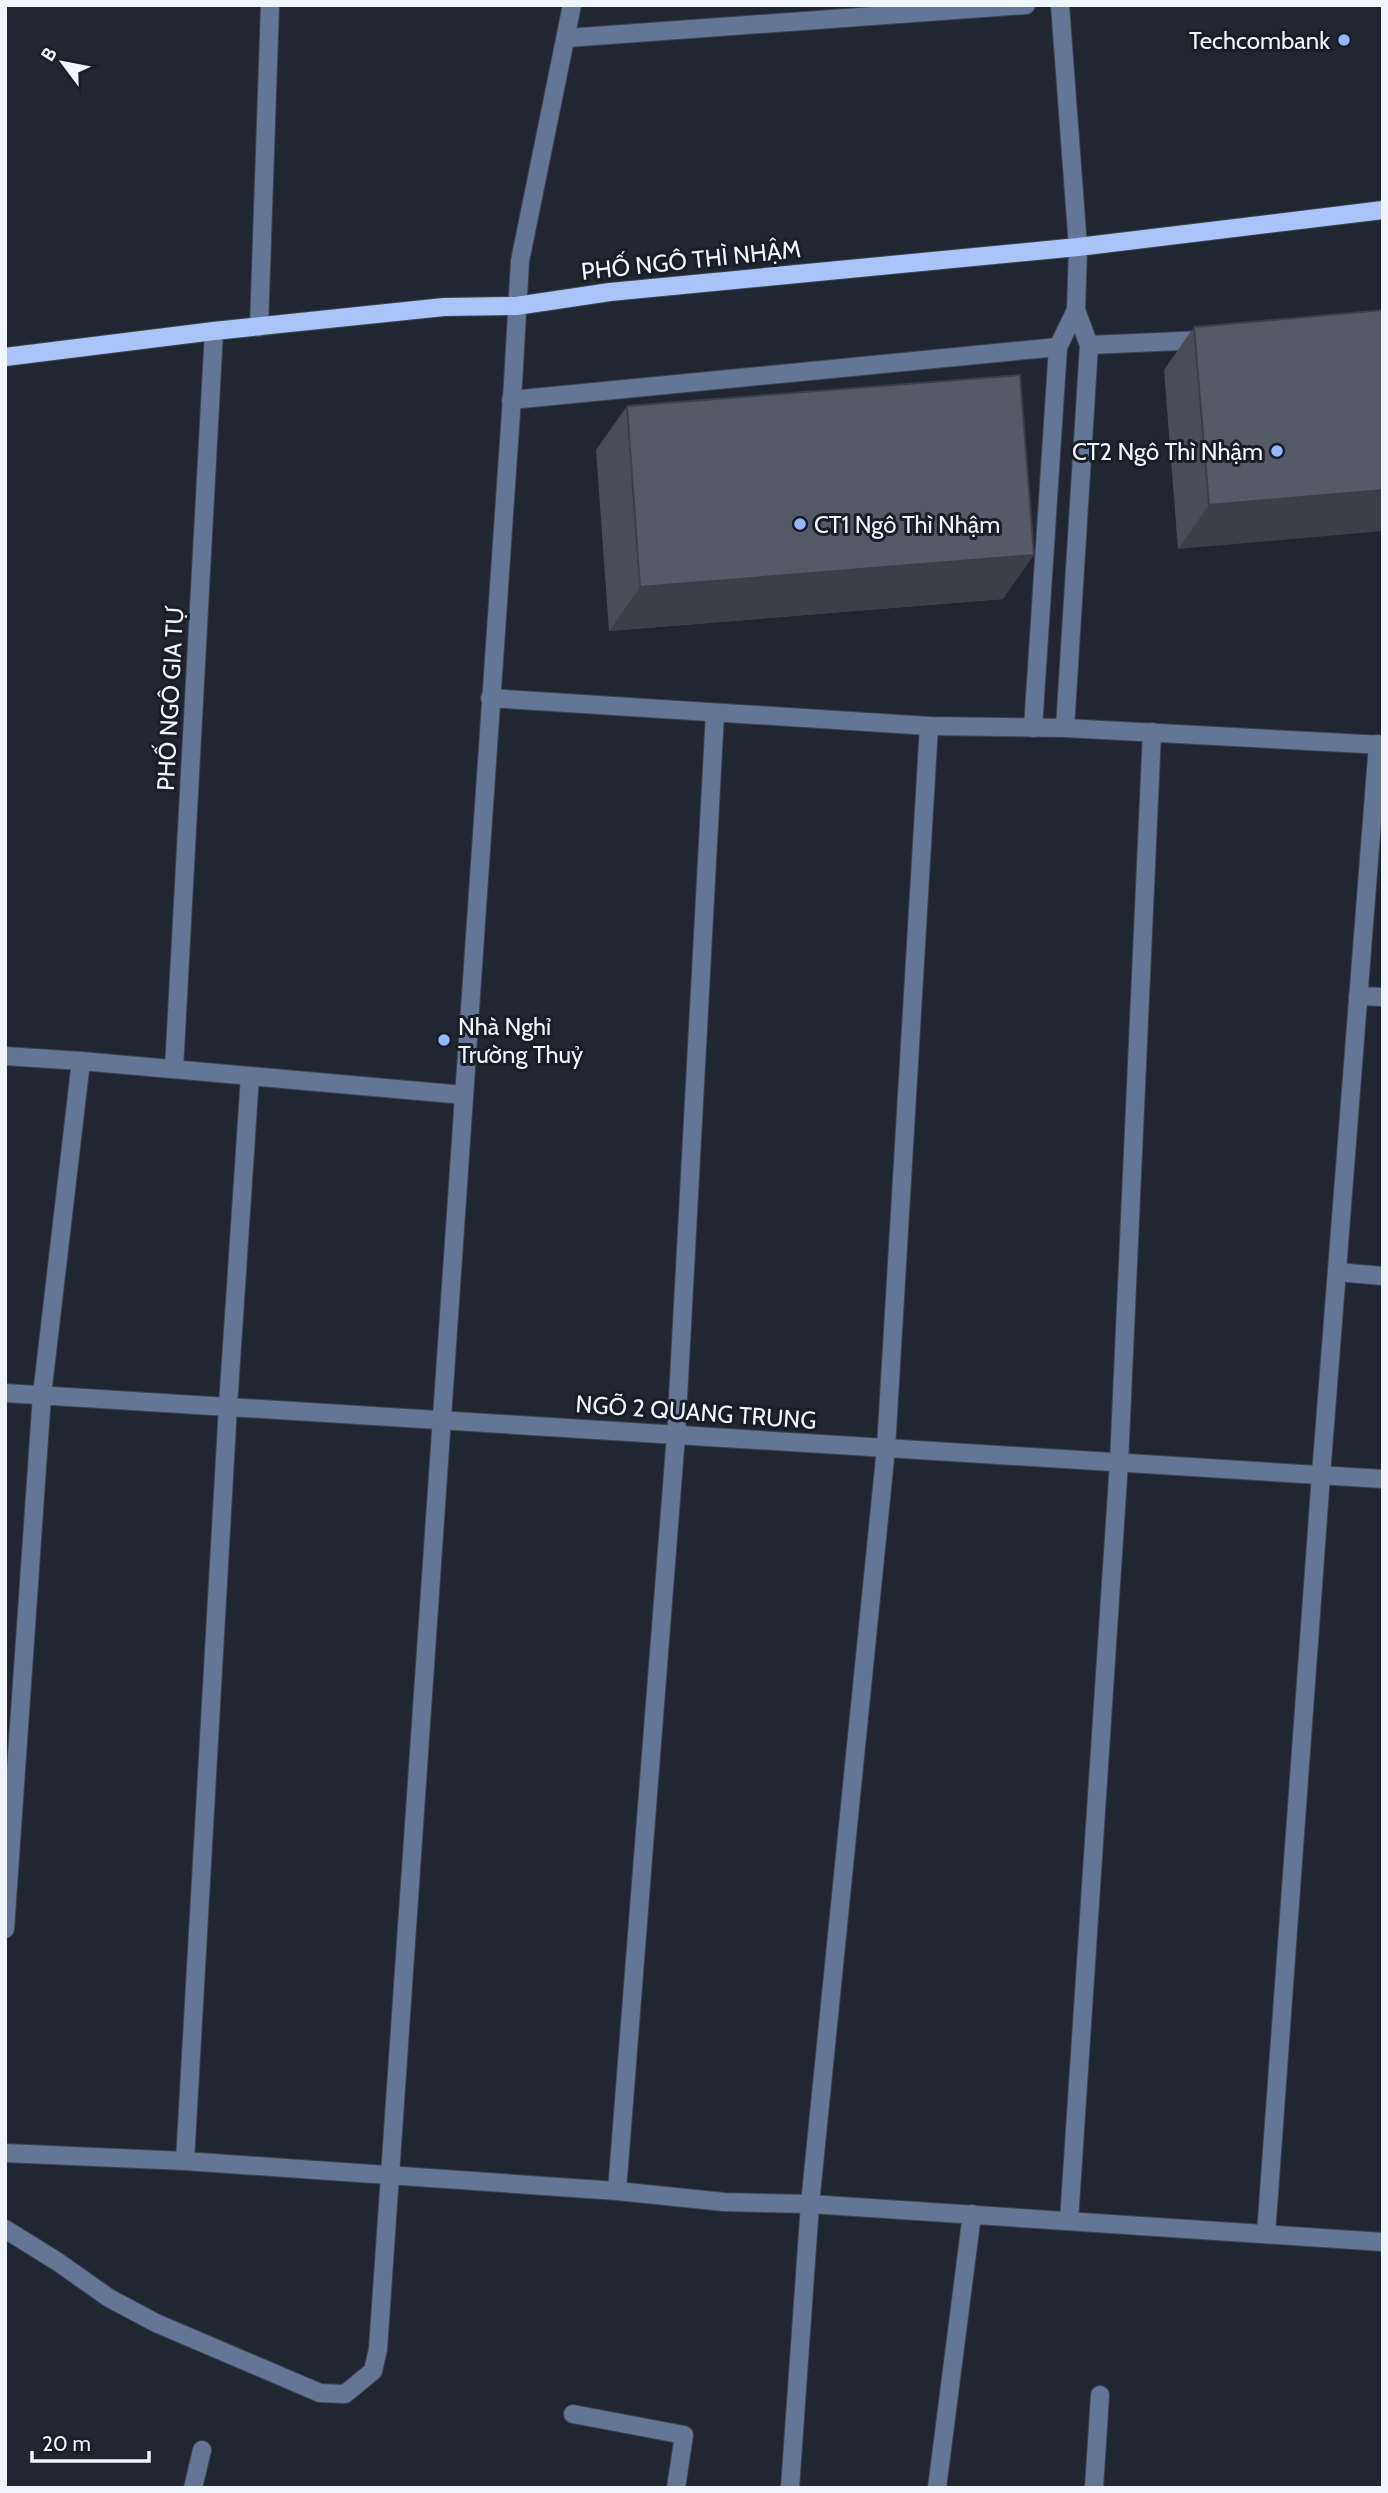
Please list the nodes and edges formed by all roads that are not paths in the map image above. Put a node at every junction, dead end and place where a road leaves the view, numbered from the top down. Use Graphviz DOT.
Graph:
graph roads {
  1 [pos="270,5"];
  2 [pos="572,5"];
  3 [pos="1026,5"];
  4 [pos="1060,5"];
  5 [pos="567,38"];
  6 [pos="1383,210"];
  7 [pos="1078,247"];
  8 [pos="516,306"];
  9 [pos="1076,310"];
  10 [pos="259,327"];
  11 [pos="214,331"];
  12 [pos="1224,337"];
  13 [pos="1089,345"];
  14 [pos="1058,346"];
  15 [pos="5,357"];
  16 [pos="511,400"];
  17 [pos="490,698"];
  18 [pos="715,713"];
  19 [pos="929,726"];
  20 [pos="1033,727"];
  21 [pos="1065,728"];
  22 [pos="1152,732"];
  23 [pos="1380,744"];
  24 [pos="1358,996"];
  25 [pos="1383,997"];
  26 [pos="5,1056"];
  27 [pos="81,1061"];
  28 [pos="174,1069"];
  29 [pos="250,1076"];
  30 [pos="464,1095"];
  31 [pos="1337,1272"];
  32 [pos="1383,1276"];
  33 [pos="5,1393"];
  34 [pos="42,1395"];
  35 [pos="228,1406"];
  36 [pos="442,1420"];
  37 [pos="676,1435"];
  38 [pos="886,1448"];
  39 [pos="1119,1462"];
  40 [pos="1321,1475"];
  41 [pos="1383,1479"];
  42 [pos="5,1929"];
  43 [pos="5,2154"];
  44 [pos="185,2161"];
  45 [pos="390,2175"];
  46 [pos="617,2190"];
  47 [pos="810,2204"];
  48 [pos="972,2214"];
  49 [pos="1069,2221"];
  50 [pos="5,2230"];
  51 [pos="1266,2234"];
  52 [pos="1383,2242"];
  53 [pos="1100,2395"];
  54 [pos="573,2414"];
  55 [pos="202,2450"];
  56 [pos="193,2488"];
  57 [pos="676,2488"];
  58 [pos="790,2488"];
  59 [pos="937,2488"];
  60 [pos="1094,2488"];
  1 -- 10 [label="street"];
  2 -- 5 [label="street"];
  3 -- 5 [label="street"];
  4 -- 7 [label="street"];
  5 -- 8 [label="street"];
  6 -- 7 [label="main road, PHỐ NGÔ THÌ NHẬM"];
  7 -- 8 [label="main road, PHỐ NGÔ THÌ NHẬM"];
  7 -- 9 [label="street"];
  8 -- 10 [label="main road, PHỐ NGÔ THÌ NHẬM"];
  8 -- 16 [label="street"];
  9 -- 13 [label="street"];
  9 -- 14 [label="street"];
  10 -- 11 [label="main road, PHỐ NGÔ THÌ NHẬM"];
  11 -- 15 [label="main road, PHỐ NGÔ THÌ NHẬM"];
  11 -- 28 [label="street, PHỐ NGÔ GIA TỰ"];
  12 -- 13 [label="street"];
  13 -- 21 [label="street"];
  14 -- 16 [label="street"];
  14 -- 20 [label="street"];
  16 -- 17 [label="street"];
  17 -- 18 [label="street"];
  17 -- 30 [label="street"];
  18 -- 19 [label="street"];
  18 -- 37 [label="street"];
  19 -- 20 [label="street"];
  19 -- 38 [label="street"];
  20 -- 21 [label="street"];
  21 -- 22 [label="street"];
  22 -- 23 [label="street"];
  22 -- 39 [label="street"];
  23 -- 24 [label="street"];
  24 -- 25 [label="street"];
  24 -- 31 [label="street"];
  26 -- 27 [label="street"];
  27 -- 28 [label="street"];
  27 -- 34 [label="street"];
  28 -- 29 [label="street"];
  29 -- 30 [label="street"];
  29 -- 35 [label="street"];
  30 -- 36 [label="street"];
  31 -- 32 [label="street"];
  31 -- 40 [label="street"];
  33 -- 34 [label="street, NGÕ 2 QUANG TRUNG"];
  34 -- 35 [label="street, NGÕ 2 QUANG TRUNG"];
  34 -- 42 [label="street"];
  35 -- 36 [label="street, NGÕ 2 QUANG TRUNG"];
  35 -- 44 [label="street"];
  36 -- 37 [label="street, NGÕ 2 QUANG TRUNG"];
  36 -- 45 [label="street"];
  37 -- 38 [label="street, NGÕ 2 QUANG TRUNG"];
  37 -- 46 [label="street"];
  38 -- 39 [label="street, NGÕ 2 QUANG TRUNG"];
  38 -- 47 [label="street"];
  39 -- 40 [label="street, NGÕ 2 QUANG TRUNG"];
  39 -- 49 [label="street"];
  40 -- 41 [label="street, NGÕ 2 QUANG TRUNG"];
  40 -- 51 [label="street"];
  43 -- 44 [label="street"];
  44 -- 45 [label="street"];
  45 -- 46 [label="street"];
  45 -- 50 [label="street"];
  46 -- 47 [label="street"];
  47 -- 48 [label="street"];
  47 -- 58 [label="street"];
  48 -- 49 [label="street"];
  48 -- 59 [label="street"];
  49 -- 51 [label="street"];
  51 -- 52 [label="street"];
  53 -- 60 [label="street"];
  54 -- 57 [label="street"];
  55 -- 56 [label="street"];
}
